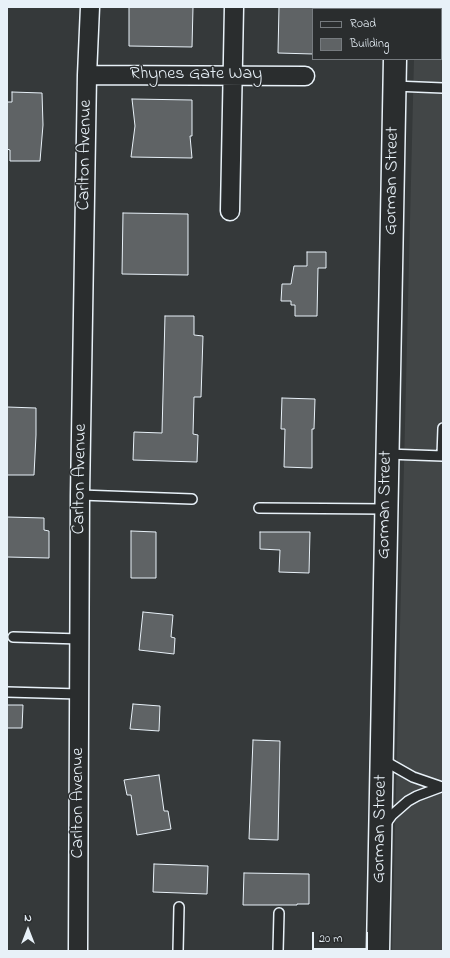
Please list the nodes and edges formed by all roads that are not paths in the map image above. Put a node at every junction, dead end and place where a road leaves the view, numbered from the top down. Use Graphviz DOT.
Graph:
graph roads {
  1 [pos="90,7"];
  2 [pos="234,7"];
  3 [pos="395,60"];
  4 [pos="87,75"];
  5 [pos="232,76"];
  6 [pos="306,76"];
  7 [pos="394,86"];
  8 [pos="443,88"];
  9 [pos="230,211"];
  10 [pos="443,428"];
  11 [pos="387,454"];
  12 [pos="443,456"];
  13 [pos="80,495"];
  14 [pos="192,499"];
  15 [pos="259,508"];
  16 [pos="386,509"];
  17 [pos="13,637"];
  18 [pos="80,639"];
  19 [pos="7,692"];
  20 [pos="79,694"];
  21 [pos="382,760"];
  22 [pos="442,787"];
  23 [pos="381,830"];
  24 [pos="179,907"];
  25 [pos="278,913"];
  26 [pos="78,951"];
  27 [pos="178,951"];
  28 [pos="278,951"];
  29 [pos="378,951"];
  1 -- 4 [label="street, Carlton Avenue"];
  2 -- 5 [label="street"];
  3 -- 7 [label="main road, Gorman Street"];
  4 -- 5 [label="street, Rhynes Gate Way"];
  4 -- 13 [label="street, Carlton Avenue"];
  5 -- 6 [label="street, Rhynes Gate Way"];
  5 -- 9 [label="street"];
  7 -- 8 [label="lane"];
  7 -- 11 [label="main road, Gorman Street"];
  10 -- 12 [label="lane"];
  11 -- 12 [label="lane"];
  11 -- 16 [label="main road, Gorman Street"];
  13 -- 14 [label="lane"];
  13 -- 18 [label="street, Carlton Avenue"];
  15 -- 16 [label="lane"];
  16 -- 21 [label="main road, Gorman Street"];
  17 -- 18 [label="lane"];
  18 -- 20 [label="street, Carlton Avenue"];
  19 -- 20 [label="lane"];
  20 -- 26 [label="street, Carlton Avenue"];
  21 -- 22 [label="lane"];
  21 -- 23 [label="main road, Gorman Street"];
  22 -- 23 [label="lane"];
  23 -- 29 [label="main road, Gorman Street"];
  24 -- 27 [label="lane"];
  25 -- 28 [label="lane"];
}
